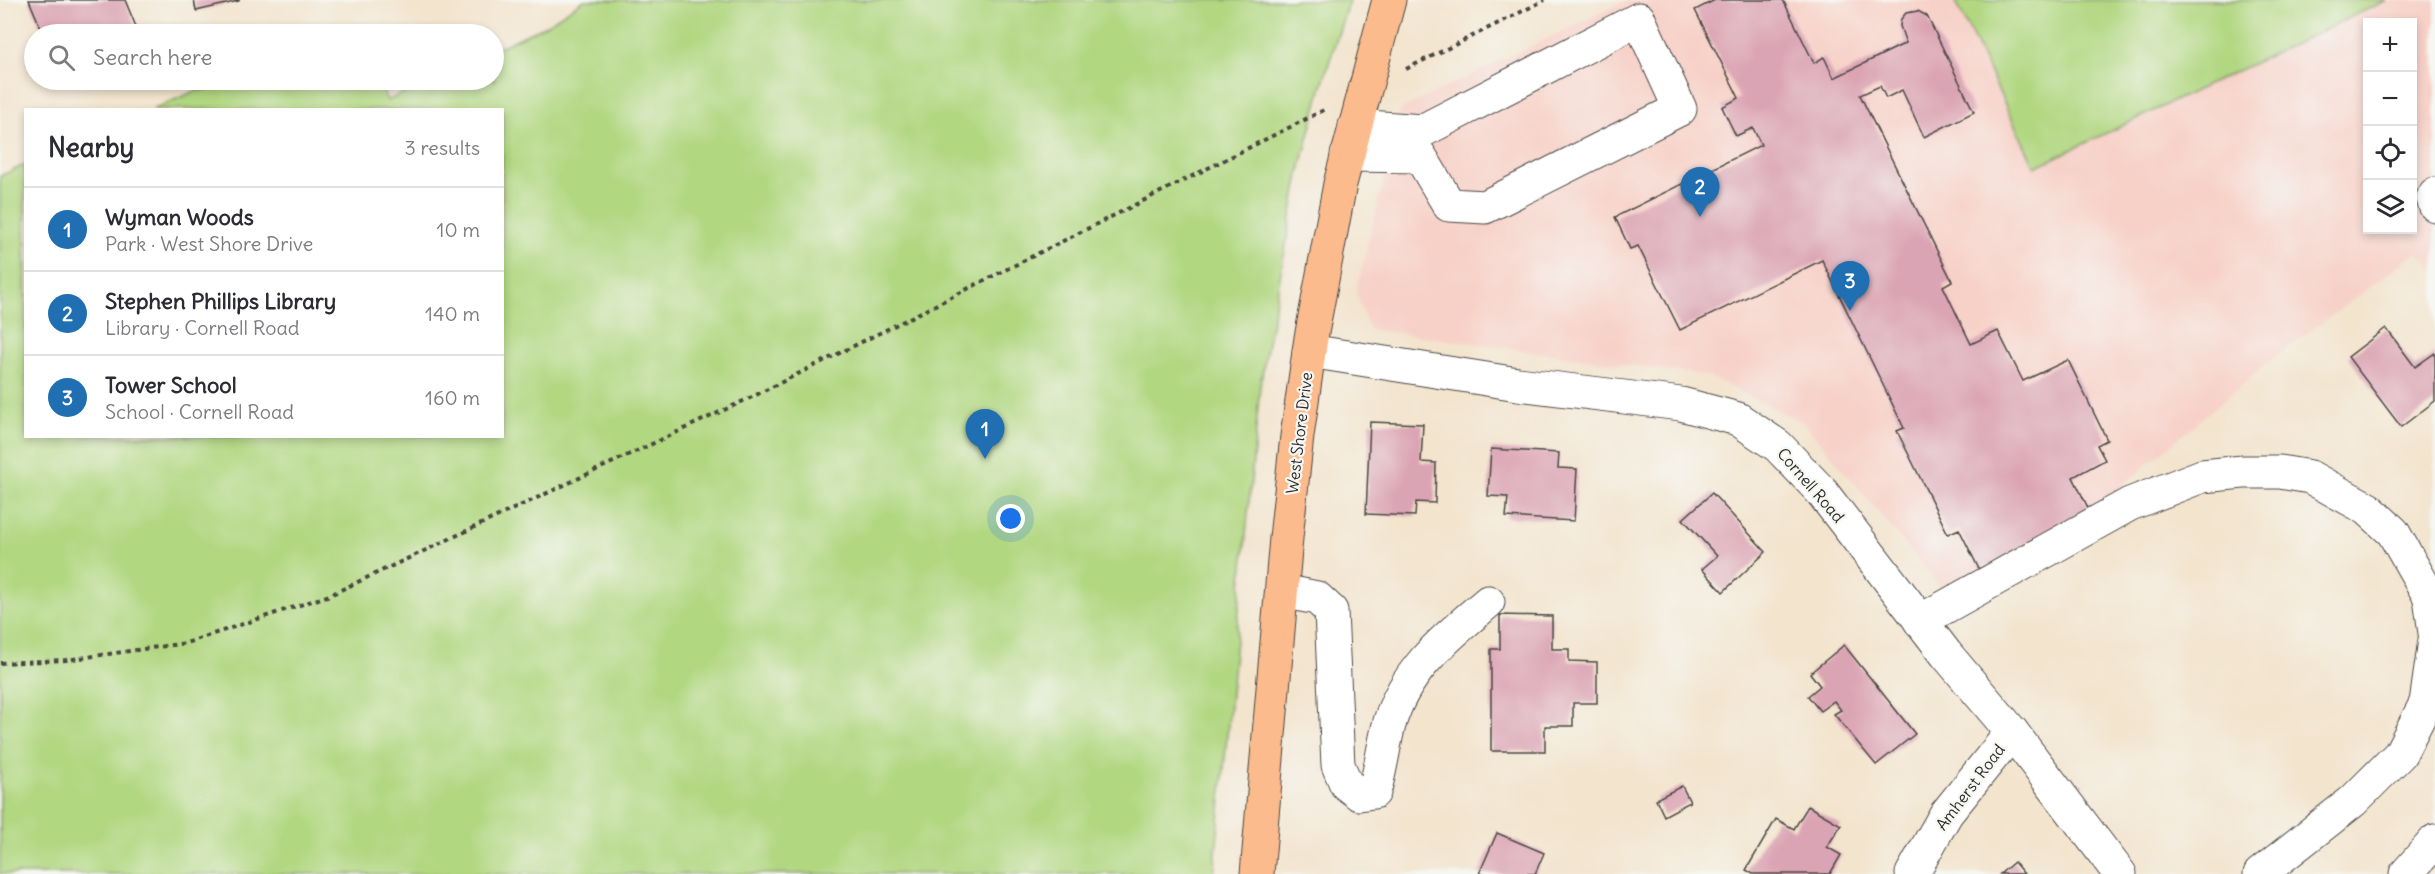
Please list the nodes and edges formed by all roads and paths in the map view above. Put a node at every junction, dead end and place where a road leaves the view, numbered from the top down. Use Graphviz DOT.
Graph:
graph roads {
  1 [pos="1389,0"];
  2 [pos="1545,0"];
  3 [pos="1364,90"];
  4 [pos="1351,141"];
  5 [pos="2435,194"];
  6 [pos="2435,205"];
  7 [pos="1309,351"];
  8 [pos="1282,591"];
  9 [pos="2432,596"];
  10 [pos="1488,602"];
  11 [pos="1920,621"];
  12 [pos="2435,633"];
  13 [pos="2435,640"];
  14 [pos="0,663"];
  15 [pos="2012,732"];
  16 [pos="2435,841"];
  17 [pos="1257,874"];
  18 [pos="1912,874"];
  19 [pos="2120,874"];
  20 [pos="2260,874"];
  21 [pos="2406,874"];
  1 -- 3 [label="main road, West Shore Drive"];
  2 -- 3 [label="path"];
  3 -- 4 [label="main road, West Shore Drive"];
  3 -- 14 [label="path"];
  4 -- 4 [label="street"];
  4 -- 7 [label="main road, West Shore Drive"];
  5 -- 6 [label="street"];
  7 -- 8 [label="main road, West Shore Drive"];
  7 -- 11 [label="street, Cornell Road"];
  8 -- 10 [label="street"];
  8 -- 17 [label="main road, West Shore Drive"];
  9 -- 11 [label="street"];
  9 -- 12 [label="street"];
  11 -- 15 [label="street, Cornell Road"];
  13 -- 20 [label="street"];
  15 -- 18 [label="street, Amherst Road"];
  15 -- 19 [label="street, Cornell Road"];
  16 -- 21 [label="street"];
}
